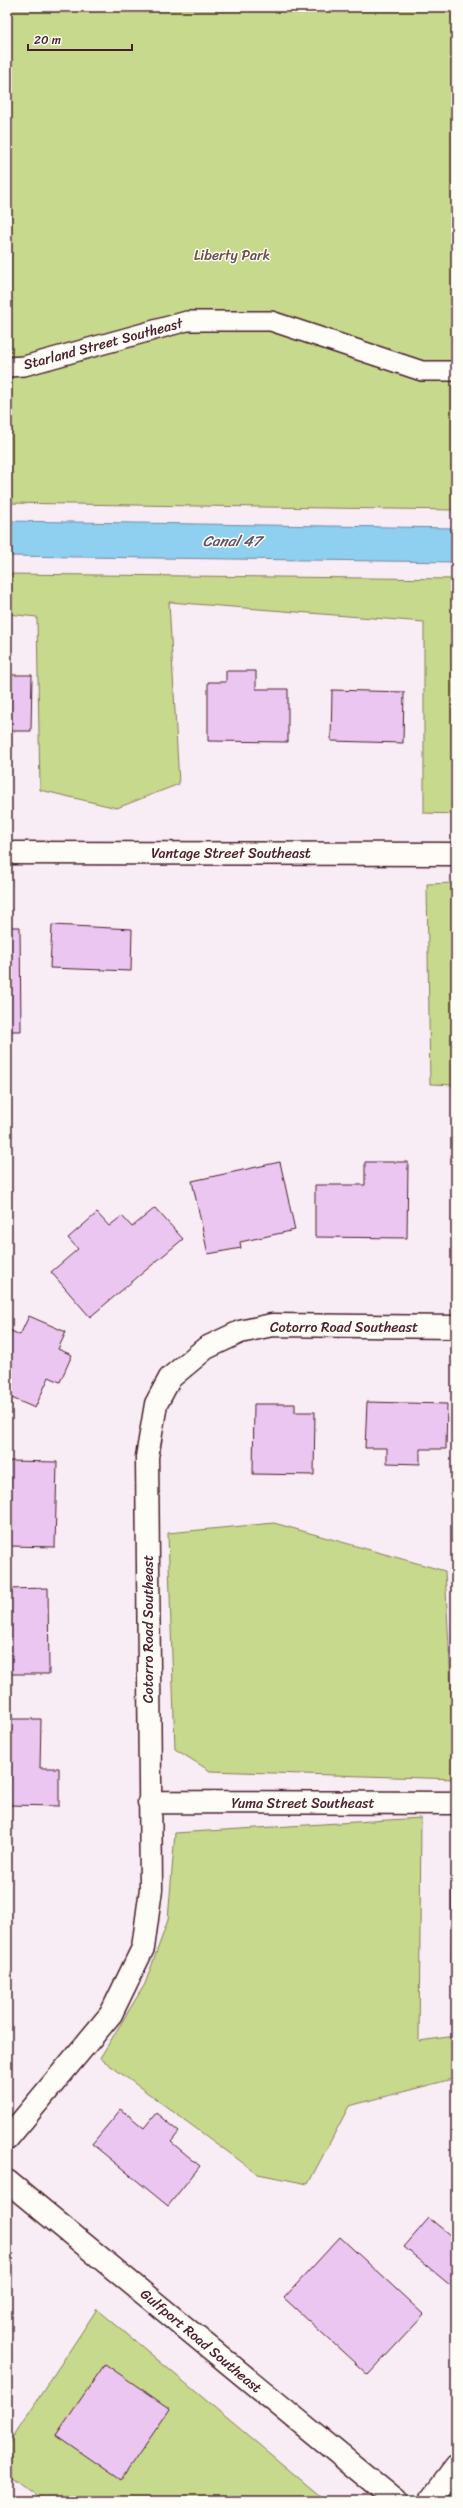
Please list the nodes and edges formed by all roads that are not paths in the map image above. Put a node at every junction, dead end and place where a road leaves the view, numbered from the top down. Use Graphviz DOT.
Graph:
graph roads {
  1 [pos="7,367"];
  2 [pos="456,371"];
  3 [pos="7,853"];
  4 [pos="456,854"];
  5 [pos="456,1327"];
  6 [pos="150,1802"];
  7 [pos="456,1803"];
  8 [pos="7,2139"];
  9 [pos="7,2181"];
  10 [pos="456,2467"];
  11 [pos="396,2501"];
  12 [pos="430,2501"];
  1 -- 2 [label="lane, Starland Street Southeast"];
  3 -- 4 [label="street, Vantage Street Southeast"];
  5 -- 6 [label="street, Cotorro Road Southeast"];
  6 -- 7 [label="street, Yuma Street Southeast"];
  6 -- 8 [label="street, Cotorro Road Southeast"];
  9 -- 11 [label="street, Gulfport Road Southeast"];
  10 -- 12 [label="street"];
}
